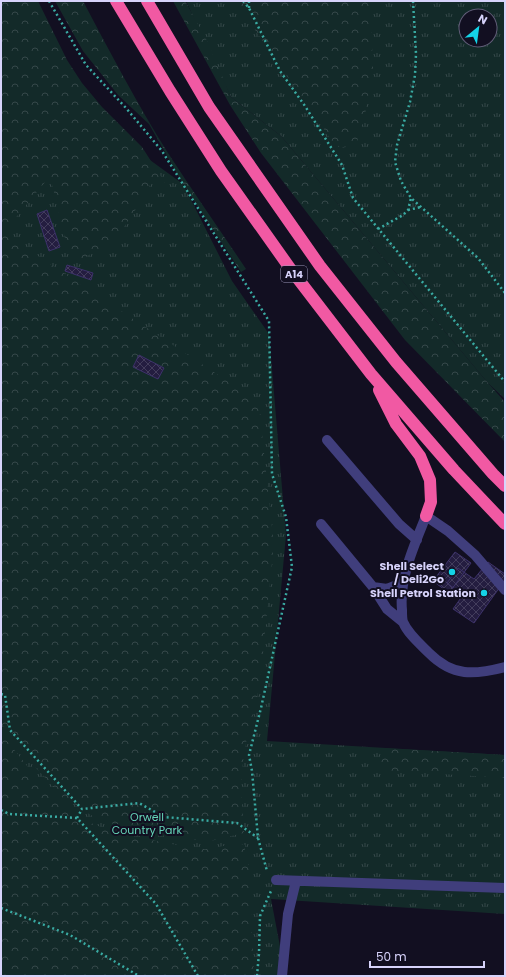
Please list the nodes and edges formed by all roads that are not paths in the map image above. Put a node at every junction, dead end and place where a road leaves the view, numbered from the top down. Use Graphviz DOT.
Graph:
graph roads {
  1 [pos="116,1"];
  2 [pos="147,1"];
  3 [pos="371,374"];
  4 [pos="327,440"];
  5 [pos="505,486"];
  6 [pos="426,516"];
  7 [pos="321,524"];
  8 [pos="505,524"];
  9 [pos="417,540"];
  10 [pos="402,583"];
  11 [pos="373,587"];
  12 [pos="505,590"];
  13 [pos="402,622"];
  14 [pos="505,666"];
  15 [pos="276,880"];
  16 [pos="296,881"];
  17 [pos="505,888"];
  18 [pos="282,976"];
  1 -- 3 [label="highway, A14"];
  2 -- 5 [label="highway, A14"];
  3 -- 6 [label="highway, A14"];
  3 -- 8 [label="highway, A14"];
  4 -- 9 [label="lane"];
  6 -- 9 [label="lane"];
  6 -- 12 [label="lane"];
  7 -- 11 [label="lane"];
  9 -- 10 [label="lane"];
  10 -- 11 [label="lane"];
  10 -- 13 [label="lane"];
  11 -- 13 [label="lane"];
  13 -- 14 [label="lane"];
  15 -- 16 [label="lane"];
  16 -- 17 [label="lane"];
  16 -- 18 [label="lane"];
}
